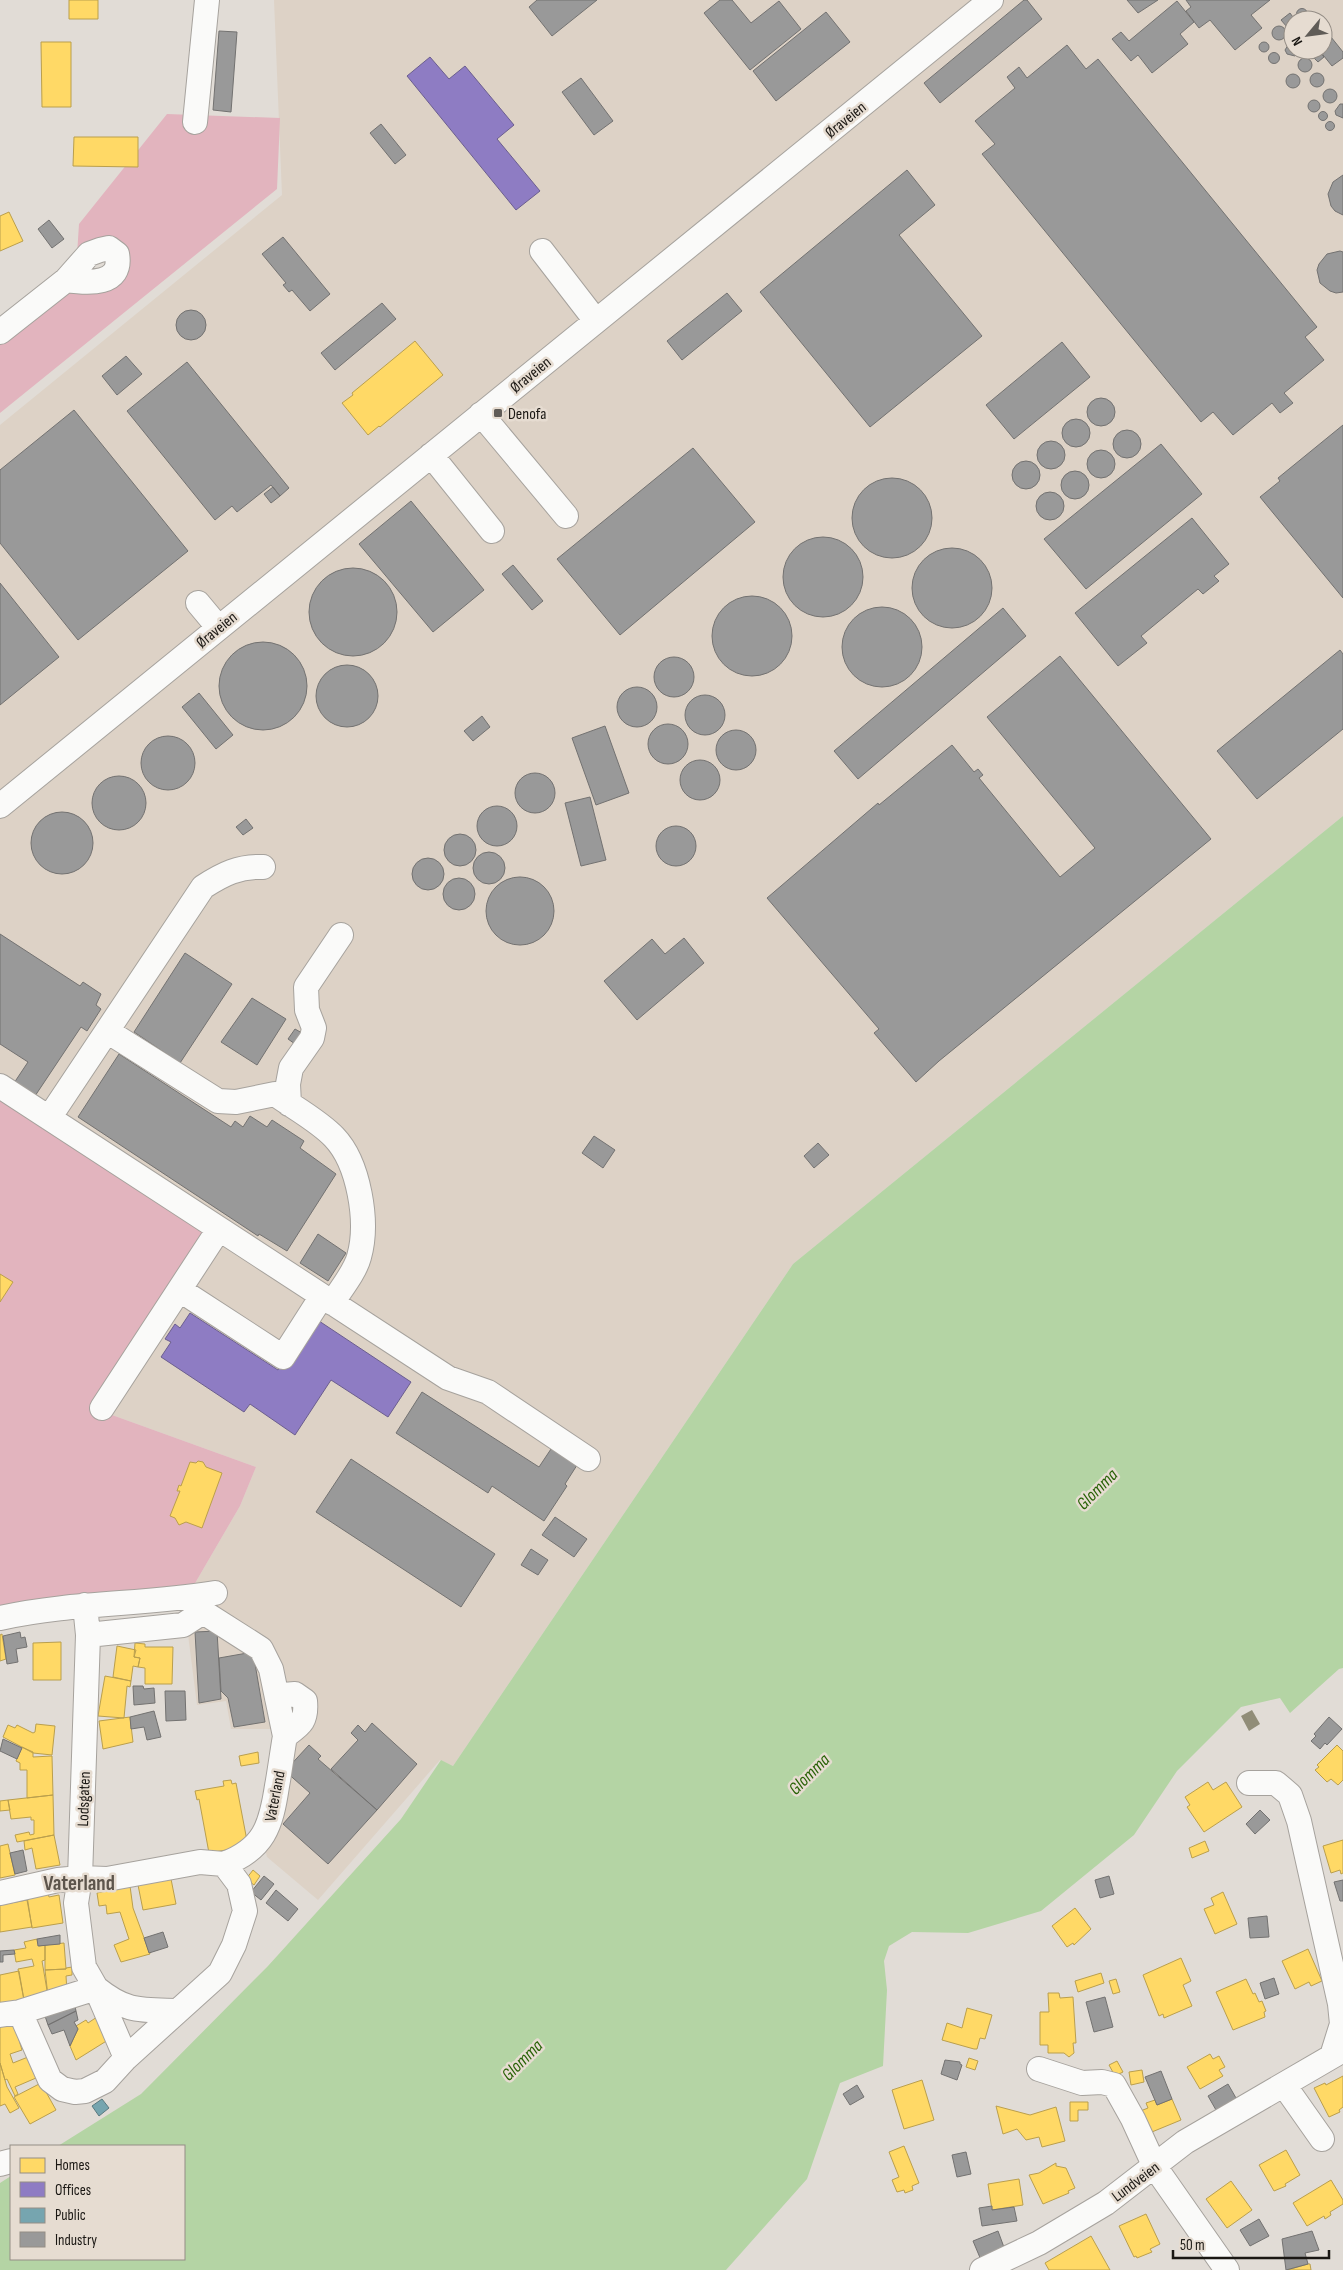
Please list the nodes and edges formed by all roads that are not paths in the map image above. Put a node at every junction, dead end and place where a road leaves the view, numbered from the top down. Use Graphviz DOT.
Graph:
graph roads {
  1 [pos="207,0"];
  2 [pos="991,0"];
  3 [pos="195,122"];
  4 [pos="542,251"];
  5 [pos="66,280"];
  6 [pos="596,321"];
  7 [pos="0,332"];
  8 [pos="481,414"];
  9 [pos="431,455"];
  10 [pos="566,516"];
  11 [pos="492,531"];
  12 [pos="198,603"];
  13 [pos="218,627"];
  14 [pos="0,806"];
  15 [pos="263,867"];
  16 [pos="341,935"];
  17 [pos="107,1030"];
  18 [pos="0,1086"];
  19 [pos="289,1104"];
  20 [pos="49,1118"];
  21 [pos="219,1229"];
  22 [pos="180,1290"];
  23 [pos="327,1300"];
  24 [pos="102,1408"];
  25 [pos="588,1459"];
  26 [pos="204,1601"];
  27 [pos="85,1605"];
  28 [pos="0,1618"];
  29 [pos="88,1635"];
  30 [pos="277,1698"];
  31 [pos="285,1736"];
  32 [pos="1250,1783"];
  33 [pos="224,1864"];
  34 [pos="80,1878"];
  35 [pos="0,1893"];
  36 [pos="96,1988"];
  37 [pos="176,2011"];
  38 [pos="10,2014"];
  39 [pos="1338,2053"];
  40 [pos="126,2058"];
  41 [pos="1039,2068"];
  42 [pos="1284,2085"];
  43 [pos="1322,2139"];
  44 [pos="1155,2167"];
  45 [pos="982,2270"];
  46 [pos="1227,2270"];
  1 -- 3 [label="street"];
  2 -- 6 [label="street, Øraveien"];
  4 -- 6 [label="street"];
  5 -- 7 [label="street"];
  6 -- 8 [label="street, Øraveien"];
  8 -- 9 [label="street, Øraveien"];
  8 -- 10 [label="street"];
  9 -- 11 [label="street"];
  9 -- 13 [label="street, Øraveien"];
  12 -- 13 [label="street"];
  13 -- 14 [label="street, Øraveien"];
  15 -- 17 [label="street"];
  16 -- 19 [label="street"];
  17 -- 19 [label="street"];
  17 -- 20 [label="street"];
  18 -- 20 [label="street"];
  19 -- 23 [label="street"];
  20 -- 21 [label="street"];
  21 -- 22 [label="street"];
  21 -- 23 [label="street"];
  22 -- 23 [label="street"];
  22 -- 24 [label="street"];
  23 -- 25 [label="street"];
  26 -- 27 [label="street"];
  26 -- 29 [label="street"];
  26 -- 30 [label="street, Vaterland"];
  27 -- 28 [label="street"];
  27 -- 29 [label="street, Lodsgaten"];
  29 -- 34 [label="street, Lodsgaten"];
  30 -- 31 [label="street, Vaterland"];
  30 -- 31 [label="street"];
  31 -- 33 [label="street, Vaterland"];
  32 -- 39 [label="street"];
  33 -- 34 [label="street"];
  33 -- 37 [label="street"];
  34 -- 35 [label="street"];
  34 -- 36 [label="street, Lodsgaten"];
  36 -- 37 [label="street"];
  36 -- 38 [label="street"];
  36 -- 40 [label="street, Lodsgaten"];
  37 -- 40 [label="street"];
  38 -- 40 [label="street"];
  39 -- 42 [label="street, Lundveien"];
  41 -- 44 [label="street"];
  42 -- 43 [label="street"];
  42 -- 44 [label="street, Lundveien"];
  44 -- 45 [label="street, Lundveien"];
  44 -- 46 [label="street"];
}
